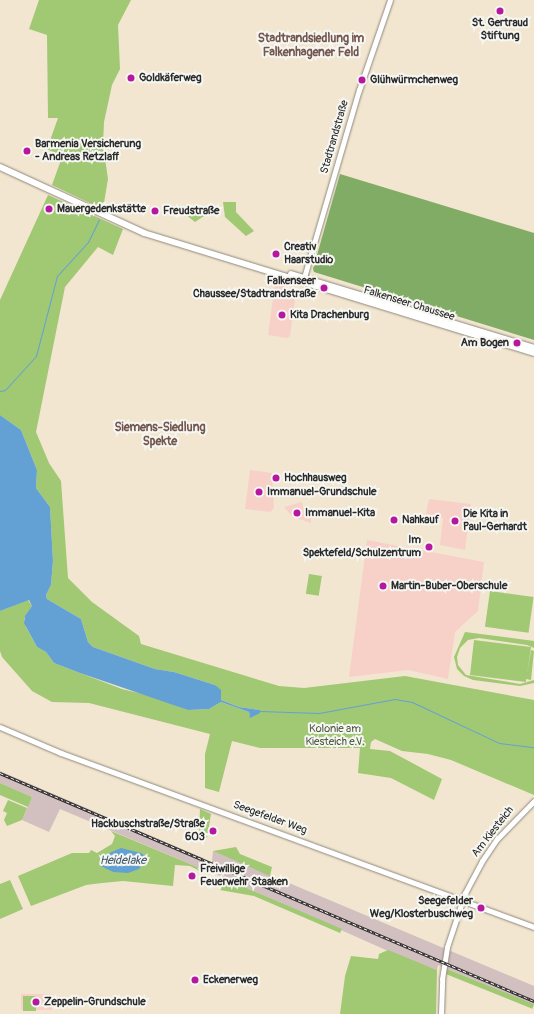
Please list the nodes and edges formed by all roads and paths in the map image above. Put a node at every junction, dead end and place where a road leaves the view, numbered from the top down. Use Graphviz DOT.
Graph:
graph roads {
  1 [pos="390,0"];
  2 [pos="0,167"];
  3 [pos="304,279"];
  4 [pos="523,347"];
  5 [pos="534,348"];
  6 [pos="534,353"];
  7 [pos="0,727"];
  8 [pos="534,801"];
  9 [pos="462,900"];
  10 [pos="534,927"];
  11 [pos="441,1014"];
  1 -- 3 [label="street, Stadtrandstraße"];
  2 -- 3 [label="main road, Falkenseer Chaussee"];
  3 -- 4 [label="main road, Falkenseer Chaussee"];
  4 -- 5 [label="main road, Falkenseer Chaussee"];
  4 -- 6 [label="main road, Falkenseer Chaussee"];
  7 -- 9 [label="street, Seegefelder Weg"];
  8 -- 9 [label="street, Am Kiesteich"];
  9 -- 10 [label="street, Seegefelder Weg"];
  9 -- 11 [label="street, Am Kiesteich"];
}
